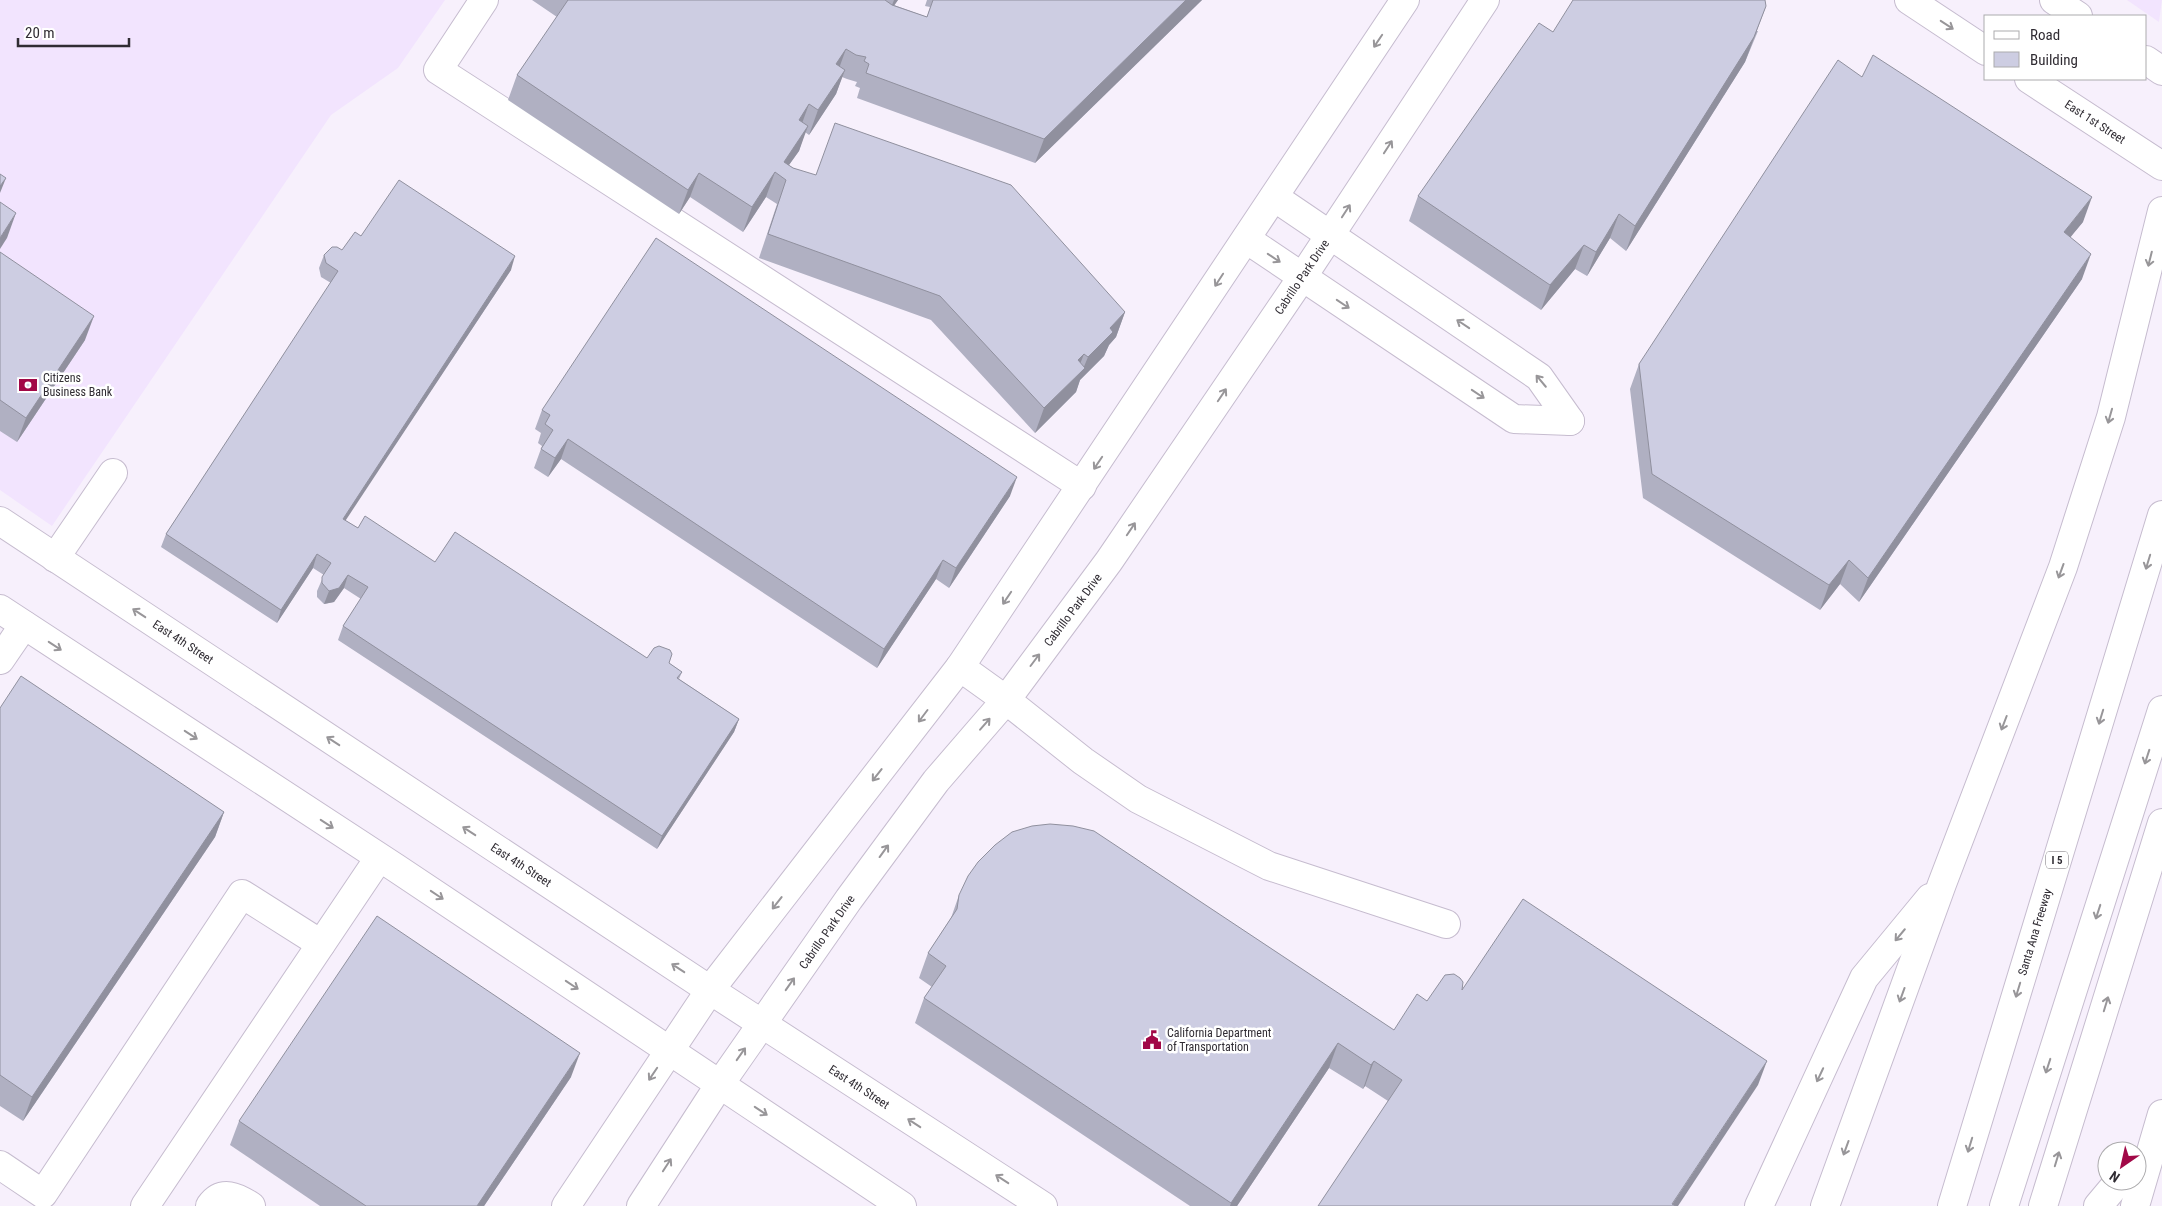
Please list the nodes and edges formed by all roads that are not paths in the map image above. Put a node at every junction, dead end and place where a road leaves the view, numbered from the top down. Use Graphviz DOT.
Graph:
graph roads {
  1 [pos="484,0"];
  2 [pos="1405,0"];
  3 [pos="1485,0"];
  4 [pos="1908,0"];
  5 [pos="2054,0"];
  6 [pos="2076,15"];
  7 [pos="1984,50"];
  8 [pos="2031,80"];
  9 [pos="2162,166"];
  10 [pos="1274,197"];
  11 [pos="2162,211"];
  12 [pos="1330,234"];
  13 [pos="1246,239"];
  14 [pos="1302,277"];
  15 [pos="113,472"];
  16 [pos="1082,486"];
  17 [pos="2162,515"];
  18 [pos="0,521"];
  19 [pos="55,558"];
  20 [pos="0,609"];
  21 [pos="24,625"];
  22 [pos="0,660"];
  23 [pos="960,667"];
  24 [pos="1006,700"];
  25 [pos="2162,710"];
  26 [pos="2162,824"];
  27 [pos="379,858"];
  28 [pos="1942,884"];
  29 [pos="1446,924"];
  30 [pos="321,944"];
  31 [pos="710,990"];
  32 [pos="762,1024"];
  33 [pos="669,1050"];
  34 [pos="720,1084"];
  35 [pos="2158,1126"];
  36 [pos="2147,1143"];
  37 [pos="0,1165"];
  38 [pos="2111,1191"];
  39 [pos="46,1202"];
  40 [pos="145,1206"];
  41 [pos="210,1206"];
  42 [pos="251,1206"];
  43 [pos="566,1206"];
  44 [pos="641,1206"];
  45 [pos="902,1206"];
  46 [pos="1043,1206"];
  47 [pos="1759,1206"];
  48 [pos="1825,1206"];
  49 [pos="1952,1206"];
  50 [pos="2004,1206"];
  51 [pos="2042,1206"];
  52 [pos="2098,1206"];
  53 [pos="2135,1206"];
  1 -- 16 [label="main road"];
  2 -- 10 [label="main road, one-way"];
  12 -- 3 [label="main road, Cabrillo Park Drive, one-way"];
  4 -- 7 [label="main road, one-way"];
  5 -- 6 [label="main road"];
  8 -- 9 [label="main road, East 1st Street"];
  10 -- 12 [label="main road"];
  10 -- 13 [label="main road"];
  11 -- 28 [label="main road, one-way"];
  12 -- 14 [label="main road, Cabrillo Park Drive"];
  14 -- 12 [label="main road, one-way"];
  13 -- 14 [label="main road, one-way"];
  13 -- 16 [label="main road, one-way"];
  24 -- 14 [label="main road, Cabrillo Park Drive, one-way"];
  15 -- 19 [label="main road"];
  16 -- 23 [label="main road, one-way"];
  17 -- 49 [label="main road, Santa Ana Freeway / I 5, one-way"];
  18 -- 19 [label="main road, East 4th Street"];
  31 -- 19 [label="main road, East 4th Street, one-way"];
  20 -- 21 [label="main road"];
  21 -- 22 [label="main road"];
  21 -- 27 [label="main road, one-way"];
  23 -- 24 [label="main road"];
  23 -- 31 [label="main road, one-way"];
  24 -- 29 [label="main road"];
  32 -- 24 [label="main road, Cabrillo Park Drive, one-way"];
  25 -- 50 [label="main road, one-way"];
  51 -- 26 [label="main road, one-way"];
  27 -- 30 [label="main road"];
  27 -- 33 [label="main road, one-way"];
  28 -- 47 [label="main road, one-way"];
  28 -- 48 [label="main road, one-way"];
  30 -- 39 [label="main road"];
  30 -- 40 [label="main road"];
  31 -- 32 [label="main road, East 4th Street"];
  31 -- 33 [label="main road"];
  34 -- 32 [label="main road, Cabrillo Park Drive, one-way"];
  46 -- 32 [label="main road, East 4th Street, one-way"];
  33 -- 34 [label="main road"];
  33 -- 43 [label="main road, one-way"];
  44 -- 34 [label="main road, Cabrillo Park Drive, one-way"];
  34 -- 45 [label="main road, one-way"];
  35 -- 36 [label="main road"];
  35 -- 53 [label="main road"];
  37 -- 39 [label="main road"];
  38 -- 52 [label="main road"];
  41 -- 42 [label="main road"];
}
